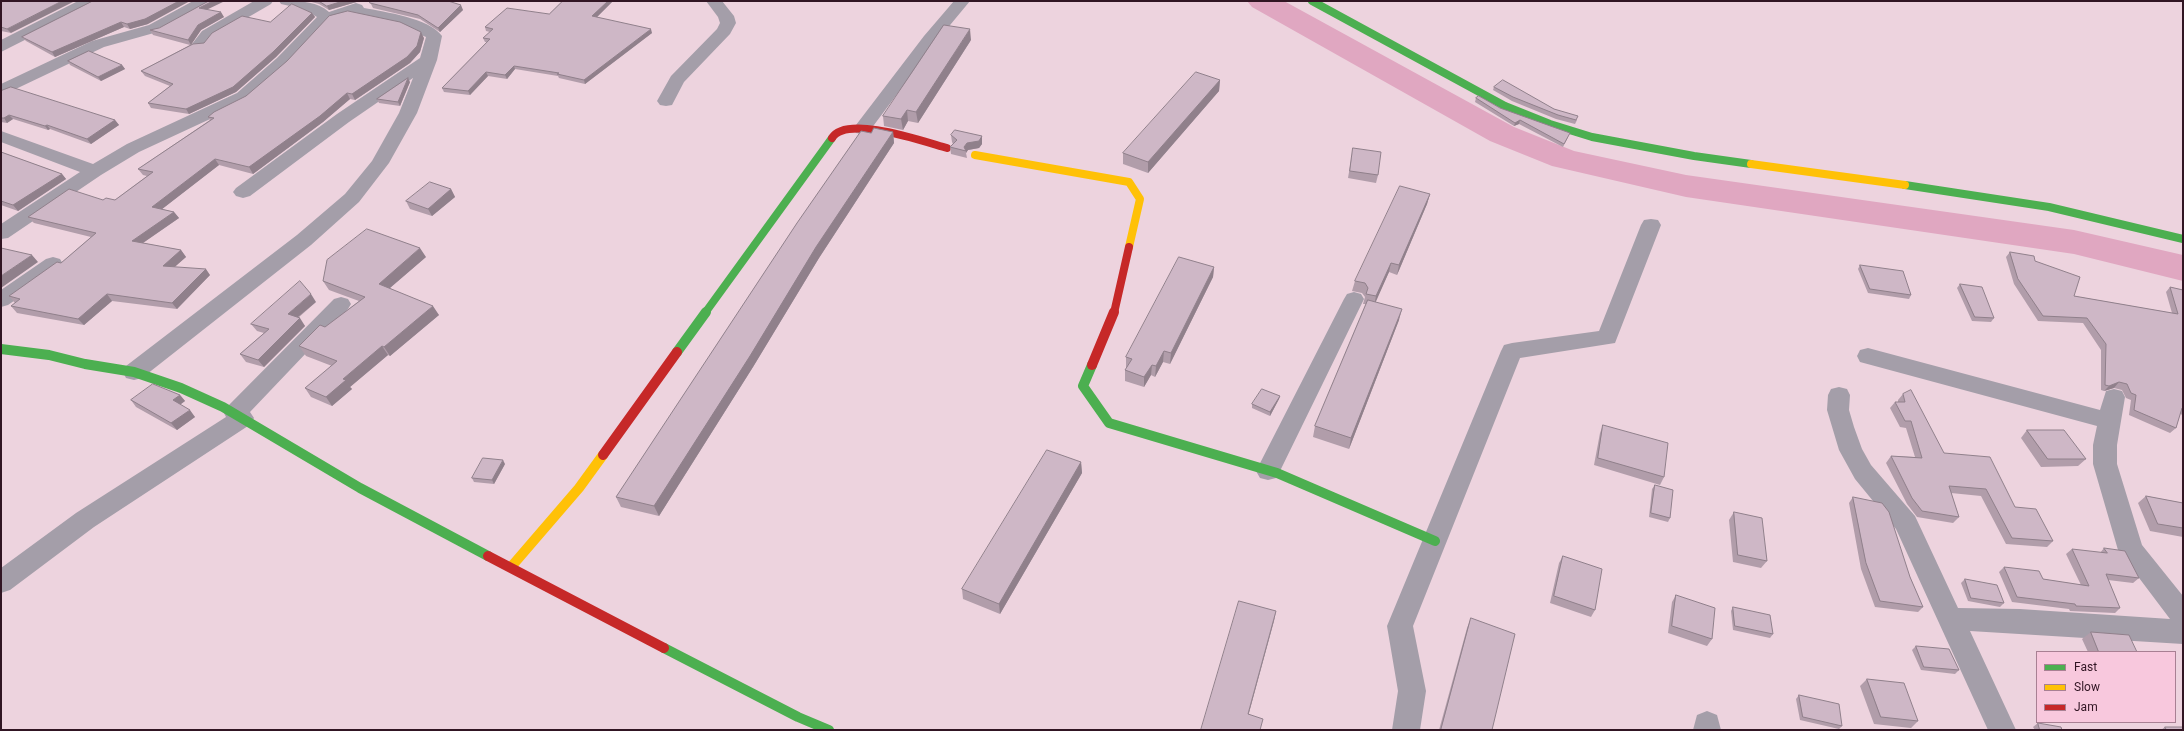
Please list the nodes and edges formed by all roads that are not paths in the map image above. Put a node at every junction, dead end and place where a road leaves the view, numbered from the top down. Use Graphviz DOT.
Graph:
graph roads {
  1 [pos="90,1"];
  2 [pos="205,1"];
  3 [pos="265,1"];
  4 [pos="287,1"];
  5 [pos="380,1"];
  6 [pos="714,1"];
  7 [pos="962,1"];
  8 [pos="1312,1"];
  9 [pos="323,9"];
  10 [pos="349,10"];
  11 [pos="200,44"];
  12 [pos="2,46"];
  13 [pos="429,60"];
  14 [pos="1,91"];
  15 [pos="666,101"];
  16 [pos="862,129"];
  17 [pos="1,136"];
  18 [pos="947,148"];
  19 [pos="976,155"];
  20 [pos="94,171"];
  21 [pos="243,192"];
  22 [pos="1651,225"];
  23 [pos="1,233"];
  24 [pos="2183,239"];
  25 [pos="53,264"];
  26 [pos="1354,299"];
  27 [pos="1,300"];
  28 [pos="342,304"];
  29 [pos="1,349"];
  30 [pos="1868,356"];
  31 [pos="134,372"];
  32 [pos="1839,395"];
  33 [pos="2114,397"];
  34 [pos="239,416"];
  35 [pos="2110,421"];
  36 [pos="1268,471"];
  37 [pos="1435,541"];
  38 [pos="511,567"];
  39 [pos="1,582"];
  40 [pos="2183,616"];
  41 [pos="1951,619"];
  42 [pos="2183,632"];
  43 [pos="829,730"];
  44 [pos="1406,730"];
  45 [pos="2002,730"];
  1 -- 12 [label="street"];
  2 -- 14 [label="street"];
  3 -- 11 [label="street"];
  4 -- 9 [label="street"];
  5 -- 10 [label="street"];
  6 -- 15 [label="street"];
  7 -- 16 [label="street"];
  8 -- 24 [label="street"];
  9 -- 10 [label="street"];
  9 -- 20 [label="street"];
  10 -- 13 [label="street"];
  13 -- 21 [label="street"];
  13 -- 31 [label="street"];
  16 -- 18 [label="street"];
  16 -- 38 [label="street"];
  17 -- 20 [label="street"];
  19 -- 36 [label="street"];
  20 -- 23 [label="street"];
  22 -- 37 [label="street"];
  25 -- 27 [label="street"];
  26 -- 36 [label="street"];
  28 -- 34 [label="street"];
  29 -- 31 [label="street"];
  30 -- 35 [label="street"];
  31 -- 34 [label="street"];
  32 -- 41 [label="street"];
  33 -- 35 [label="street"];
  34 -- 38 [label="street"];
  34 -- 39 [label="street"];
  35 -- 40 [label="street"];
  36 -- 37 [label="street"];
  37 -- 44 [label="street"];
  38 -- 43 [label="street"];
  41 -- 42 [label="street"];
  41 -- 45 [label="street"];
}
